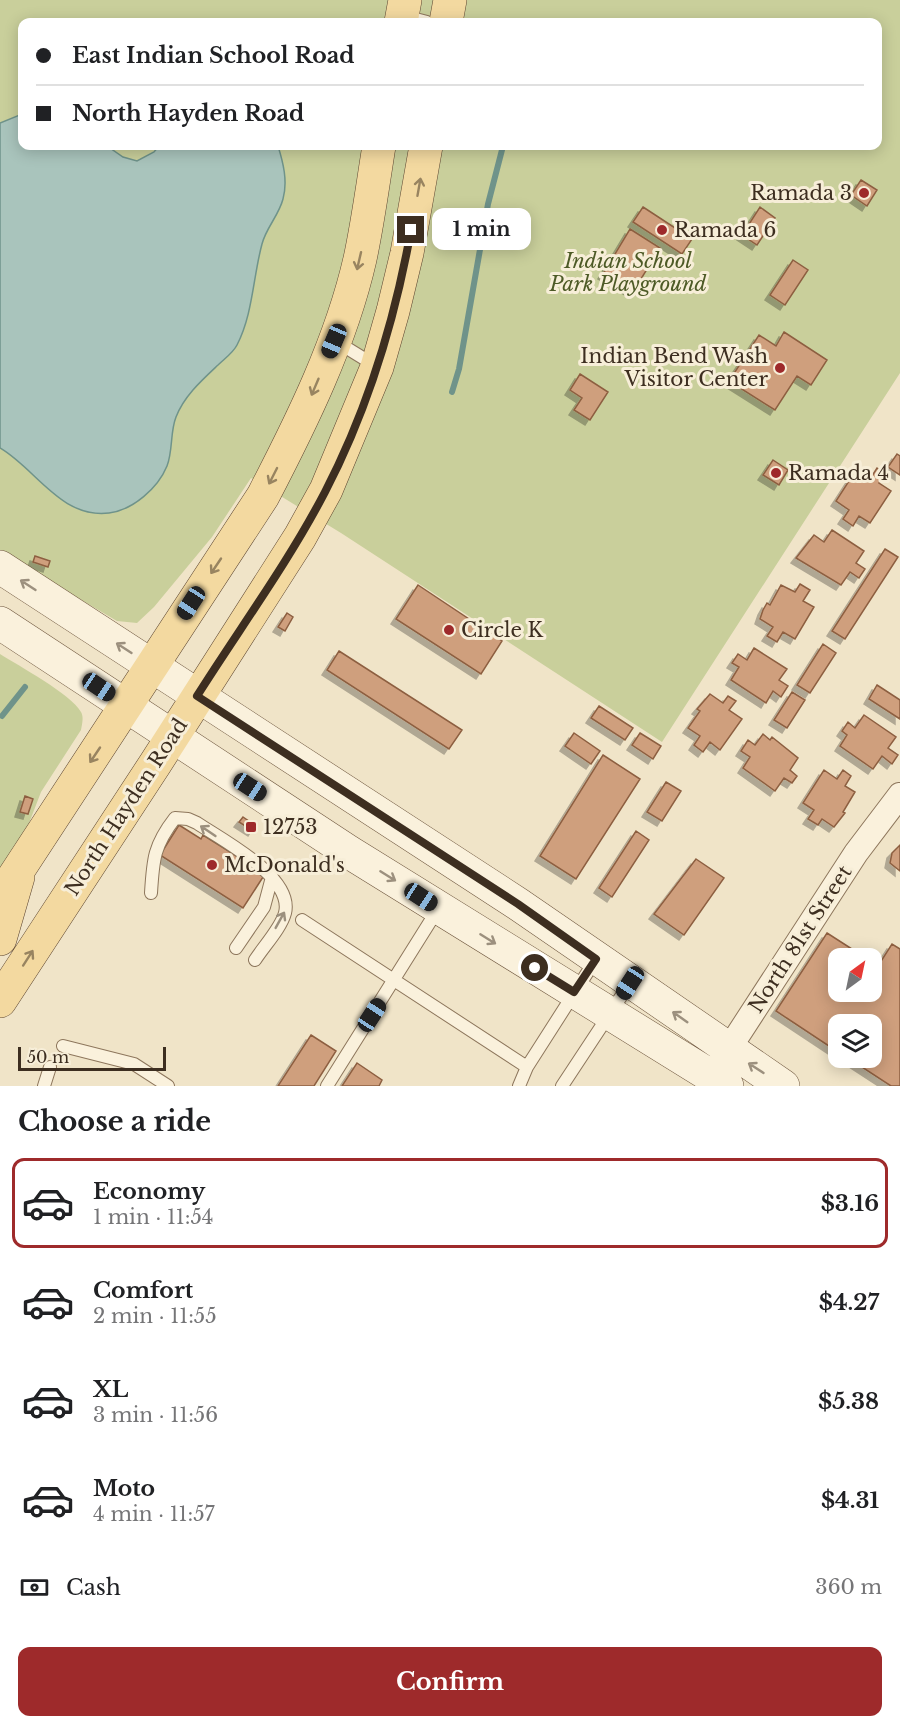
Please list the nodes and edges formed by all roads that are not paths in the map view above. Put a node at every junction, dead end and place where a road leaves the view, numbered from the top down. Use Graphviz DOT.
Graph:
graph roads {
  1 [pos="450,0"];
  2 [pos="447,18"];
  3 [pos="378,150"];
  4 [pos="425,150"];
  5 [pos="334,341"];
  6 [pos="377,367"];
  7 [pos="0,567"];
  8 [pos="0,623"];
  9 [pos="151,666"];
  10 [pos="197,696"];
  11 [pos="126,706"];
  12 [pos="173,736"];
  13 [pos="900,795"];
  14 [pos="22,864"];
  15 [pos="272,878"];
  16 [pos="151,893"];
  17 [pos="0,898"];
  18 [pos="438,908"];
  19 [pos="302,920"];
  20 [pos="0,939"];
  21 [pos="236,948"];
  22 [pos="596,959"];
  23 [pos="255,960"];
  24 [pos="394,980"];
  25 [pos="630,983"];
  26 [pos="574,992"];
  27 [pos="0,1001"];
  28 [pos="609,1014"];
  29 [pos="63,1046"];
  30 [pos="50,1067"];
  31 [pos="527,1067"];
  32 [pos="718,1075"];
  33 [pos="44,1086"];
  34 [pos="168,1086"];
  35 [pos="327,1086"];
  36 [pos="519,1086"];
  37 [pos="562,1086"];
  38 [pos="783,1086"];
  1 -- 2 [label="main road"];
  3 -- 5 [label="main road, one-way"];
  6 -- 4 [label="main road, North Hayden Road, one-way"];
  5 -- 6 [label="lane"];
  5 -- 9 [label="main road, one-way"];
  6 -- 10 [label="main road, North Hayden Road"];
  9 -- 7 [label="main road, one-way"];
  8 -- 11 [label="main road"];
  9 -- 10 [label="main road"];
  9 -- 11 [label="main road"];
  10 -- 12 [label="main road, North Hayden Road"];
  10 -- 22 [label="main road"];
  11 -- 12 [label="main road"];
  11 -- 14 [label="main road, one-way"];
  12 -- 18 [label="main road, one-way"];
  27 -- 12 [label="main road, North Hayden Road, one-way"];
  13 -- 32 [label="street, North 81st Street"];
  14 -- 17 [label="main road"];
  14 -- 20 [label="main road"];
  15 -- 16 [label="lane, one-way"];
  15 -- 21 [label="lane"];
  23 -- 15 [label="lane, one-way"];
  18 -- 24 [label="lane"];
  18 -- 26 [label="main road, one-way"];
  19 -- 24 [label="lane"];
  22 -- 25 [label="main road"];
  22 -- 26 [label="lane"];
  24 -- 31 [label="lane"];
  24 -- 35 [label="lane"];
  25 -- 28 [label="lane"];
  32 -- 25 [label="main road, one-way"];
  26 -- 28 [label="main road"];
  26 -- 31 [label="lane"];
  28 -- 32 [label="main road"];
  28 -- 37 [label="lane"];
  29 -- 34 [label="lane"];
  30 -- 33 [label="lane"];
  31 -- 36 [label="lane"];
  38 -- 32 [label="main road, one-way"];
}
